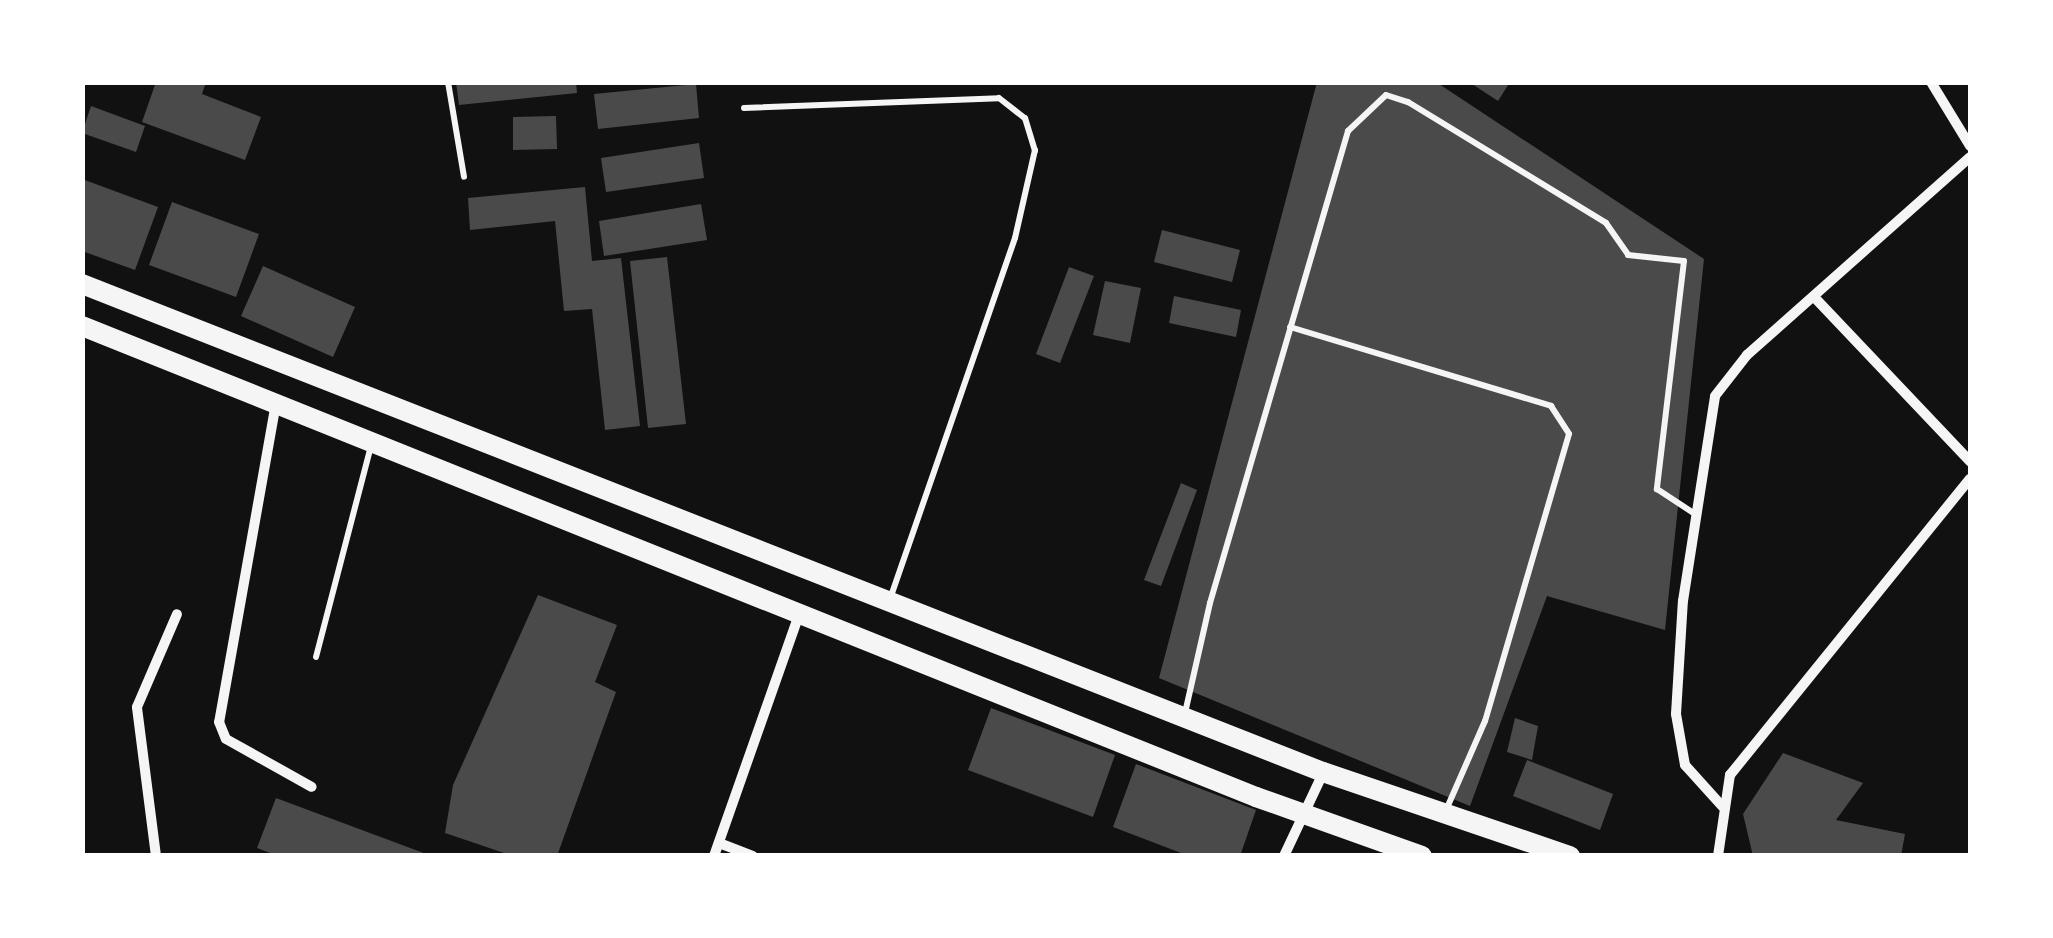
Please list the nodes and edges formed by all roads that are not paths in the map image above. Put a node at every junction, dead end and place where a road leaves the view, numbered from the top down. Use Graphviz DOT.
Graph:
graph roads {
  1 [pos="448,82"];
  2 [pos="1931,82"];
  3 [pos="744,108"];
  4 [pos="1970,146"];
  5 [pos="1970,157"];
  6 [pos="464,176"];
  7 [pos="82,284"];
  8 [pos="1816,299"];
  9 [pos="82,326"];
  10 [pos="1290,327"];
  11 [pos="329,386"];
  12 [pos="276,403"];
  13 [pos="317,422"];
  14 [pos="372,442"];
  15 [pos="1970,461"];
  16 [pos="1970,479"];
  17 [pos="1694,514"];
  18 [pos="889,603"];
  19 [pos="177,614"];
  20 [pos="799,615"];
  21 [pos="316,657"];
  22 [pos="1184,714"];
  23 [pos="1323,772"];
  24 [pos="312,787"];
  25 [pos="1722,806"];
  26 [pos="1444,813"];
  27 [pos="1306,814"];
  28 [pos="719,843"];
  29 [pos="156,856"];
  30 [pos="714,856"];
  31 [pos="752,856"];
  32 [pos="1284,856"];
  33 [pos="1422,856"];
  34 [pos="1570,856"];
  35 [pos="1718,856"];
  1 -- 6 [label="lane"];
  2 -- 4 [label="street"];
  3 -- 18 [label="lane"];
  5 -- 8 [label="street"];
  7 -- 11 [label="main road"];
  8 -- 15 [label="street"];
  8 -- 17 [label="street"];
  9 -- 12 [label="main road"];
  10 -- 17 [label="lane"];
  10 -- 22 [label="lane"];
  10 -- 26 [label="lane"];
  11 -- 13 [label="main road"];
  11 -- 18 [label="main road"];
  12 -- 13 [label="main road"];
  12 -- 24 [label="street"];
  13 -- 14 [label="main road"];
  14 -- 20 [label="main road"];
  14 -- 21 [label="lane"];
  16 -- 25 [label="street"];
  17 -- 25 [label="street"];
  18 -- 22 [label="main road"];
  19 -- 29 [label="street"];
  20 -- 27 [label="main road"];
  20 -- 28 [label="street"];
  22 -- 23 [label="main road"];
  23 -- 26 [label="main road"];
  23 -- 27 [label="street"];
  25 -- 35 [label="street"];
  26 -- 34 [label="main road"];
  27 -- 32 [label="street"];
  27 -- 33 [label="main road"];
  28 -- 30 [label="street"];
  28 -- 31 [label="street"];
}
